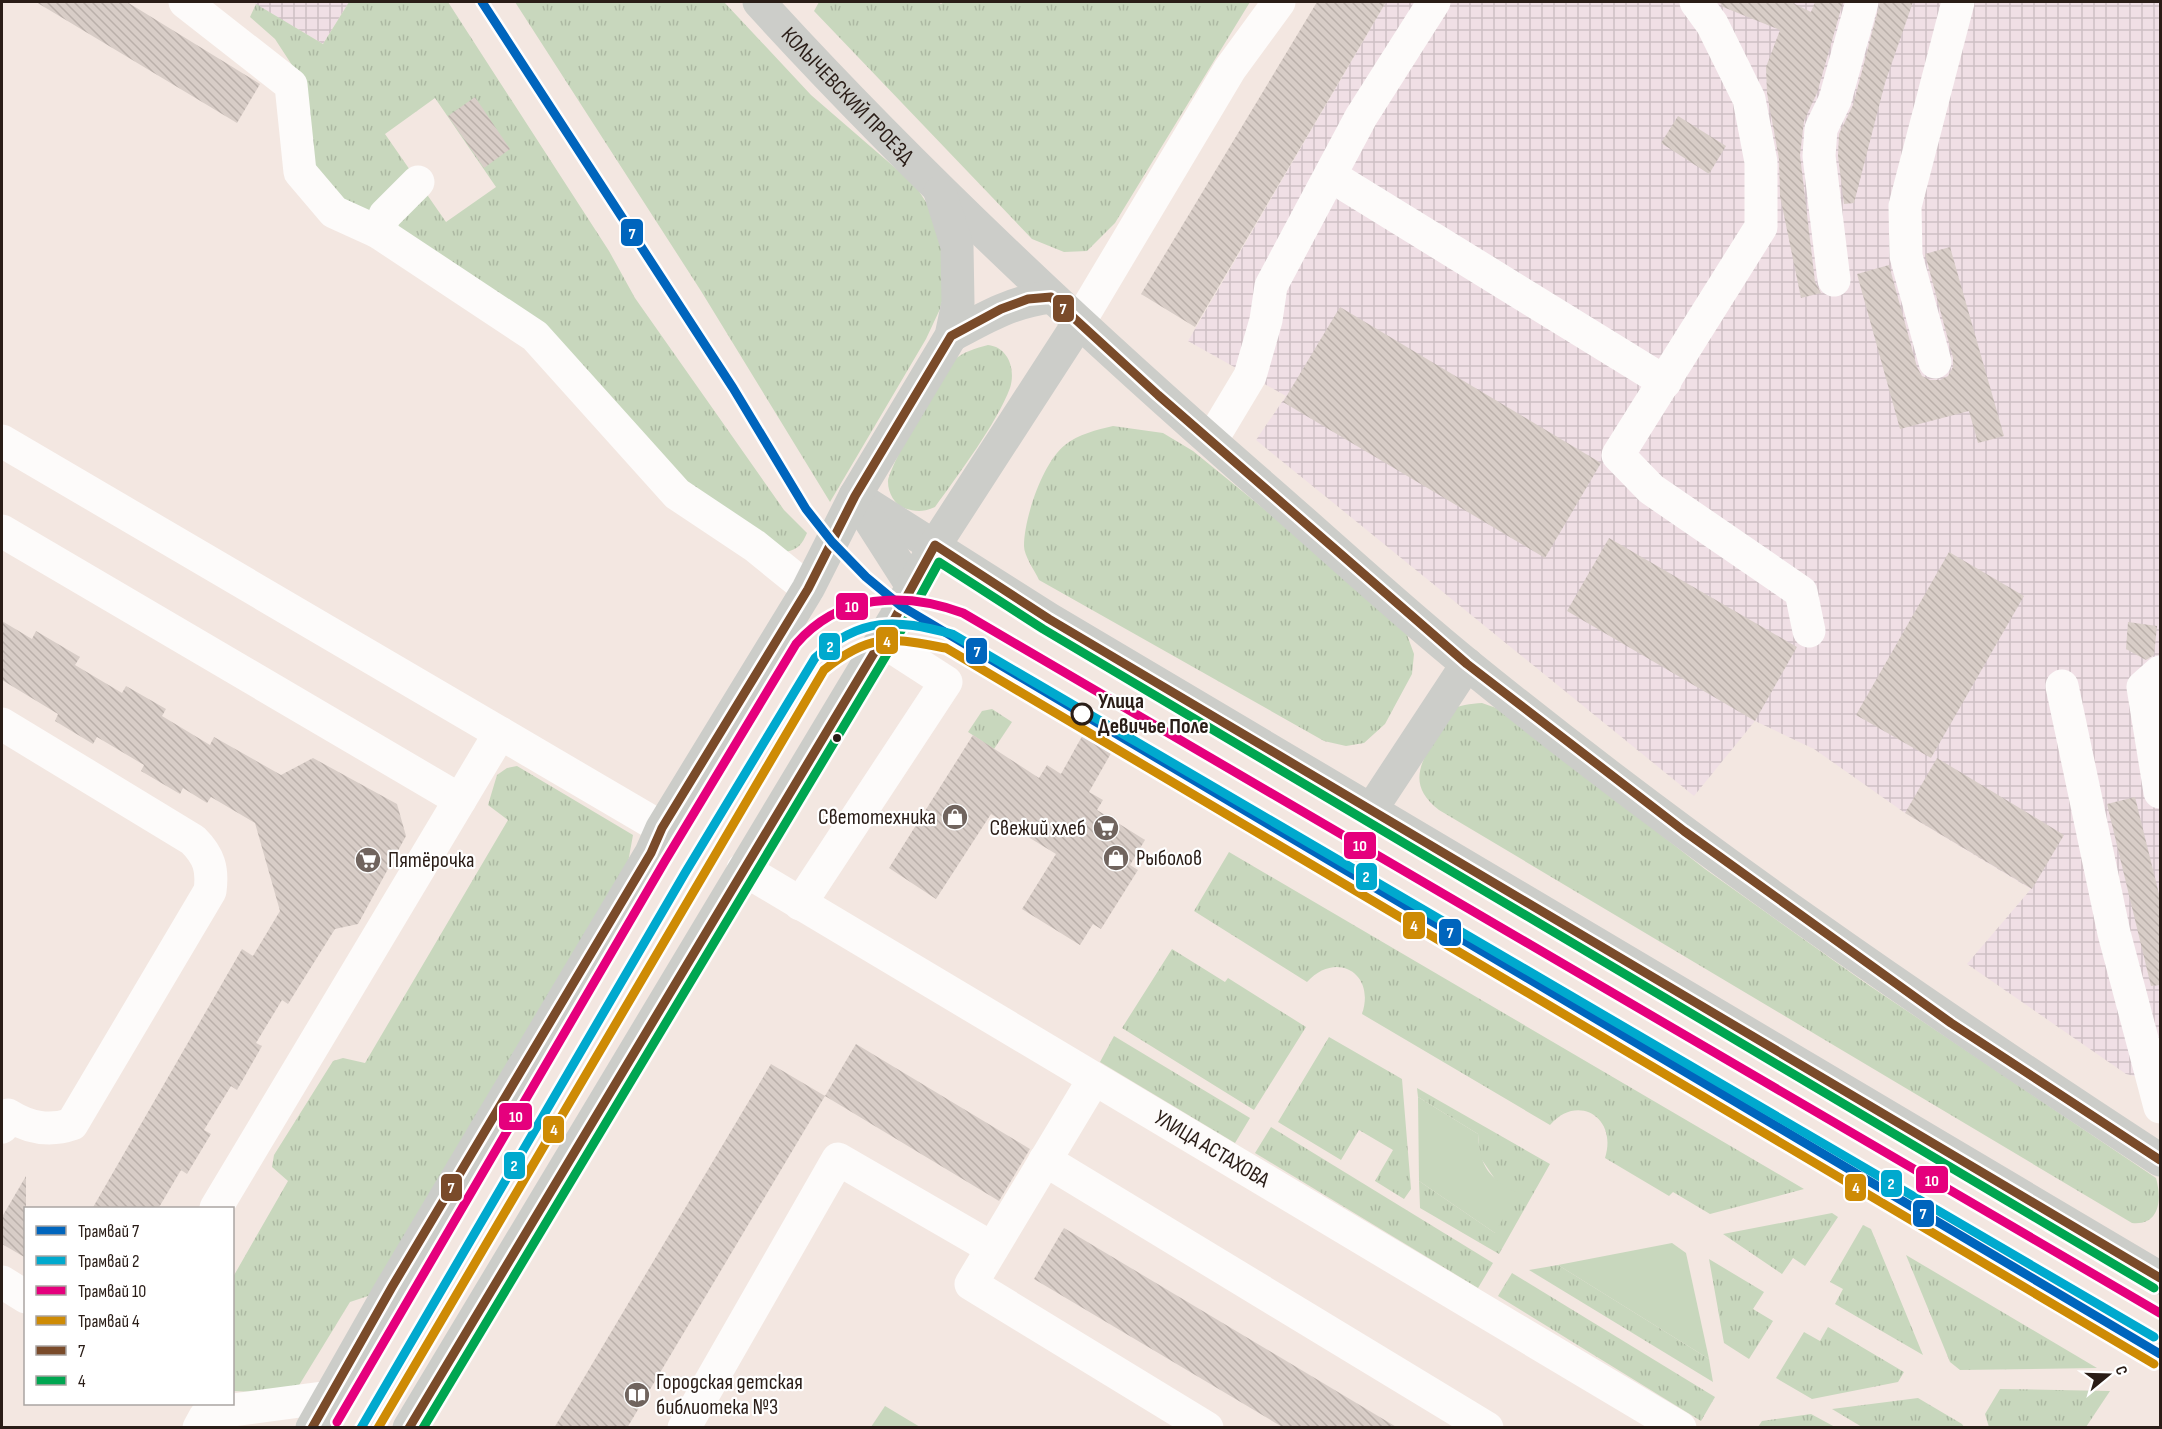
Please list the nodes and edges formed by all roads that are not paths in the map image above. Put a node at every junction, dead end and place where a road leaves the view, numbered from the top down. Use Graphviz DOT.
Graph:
graph roads {
  1 [pos="185,2"];
  2 [pos="1279,2"];
  3 [pos="1434,2"];
  4 [pos="1696,2"];
  5 [pos="1862,2"];
  6 [pos="1958,2"];
  7 [pos="764,3"];
  8 [pos="1330,176"];
  9 [pos="418,182"];
  10 [pos="939,187"];
  11 [pos="378,232"];
  12 [pos="1834,280"];
  13 [pos="1051,297"];
  14 [pos="1078,324"];
  15 [pos="951,336"];
  16 [pos="1935,363"];
  17 [pos="1665,382"];
  18 [pos="2,441"];
  19 [pos="1211,441"];
  20 [pos="855,496"];
  21 [pos="2,531"];
  22 [pos="934,545"];
  23 [pos="912,586"];
  24 [pos="808,589"];
  25 [pos="1809,631"];
  26 [pos="881,640"];
  27 [pos="1467,664"];
  28 [pos="2160,672"];
  29 [pos="2062,686"];
  30 [pos="2,724"];
  31 [pos="500,733"];
  32 [pos="2160,792"];
  33 [pos="460,800"];
  34 [pos="1371,810"];
  35 [pos="662,828"];
  36 [pos="743,869"];
  37 [pos="800,904"];
  38 [pos="1094,1079"];
  39 [pos="2160,1107"];
  40 [pos="2,1127"];
  41 [pos="1045,1160"];
  42 [pos="2160,1160"];
  43 [pos="217,1207"];
  44 [pos="992,1248"];
  45 [pos="2156,1265"];
  46 [pos="2,1282"];
  47 [pos="24,1296"];
  48 [pos="330,1397"];
  49 [pos="201,1419"];
  50 [pos="312,1428"];
  51 [pos="409,1428"];
  52 [pos="684,1428"];
  53 [pos="1208,1428"];
  54 [pos="1487,1428"];
  55 [pos="1680,1428"];
  1 -- 11 [label="street"];
  2 -- 14 [label="street"];
  3 -- 8 [label="street"];
  4 -- 17 [label="street"];
  5 -- 12 [label="street"];
  6 -- 16 [label="street"];
  7 -- 10 [label="main road, КОЛЫЧЕВСКИЙ ПРОЕЗД"];
  8 -- 17 [label="street"];
  8 -- 19 [label="street"];
  9 -- 11 [label="street"];
  10 -- 13 [label="main road, КОЛЫЧЕВСКИЙ ПРОЕЗД"];
  10 -- 15 [label="main road"];
  11 -- 24 [label="street"];
  13 -- 14 [label="main road"];
  13 -- 15 [label="main road"];
  14 -- 19 [label="main road"];
  14 -- 22 [label="main road"];
  15 -- 20 [label="main road"];
  17 -- 25 [label="street"];
  18 -- 31 [label="street"];
  19 -- 27 [label="main road"];
  20 -- 22 [label="main road"];
  20 -- 23 [label="main road"];
  20 -- 24 [label="main road"];
  21 -- 33 [label="street"];
  22 -- 23 [label="main road"];
  22 -- 34 [label="main road"];
  23 -- 26 [label="main road"];
  24 -- 35 [label="main road"];
  26 -- 36 [label="main road"];
  26 -- 37 [label="street"];
  27 -- 34 [label="main road"];
  27 -- 42 [label="main road"];
  28 -- 32 [label="street"];
  29 -- 39 [label="street"];
  30 -- 40 [label="street"];
  31 -- 33 [label="street"];
  31 -- 35 [label="street"];
  33 -- 43 [label="street"];
  34 -- 45 [label="main road"];
  35 -- 48 [label="main road"];
  36 -- 37 [label="street, УЛИЦА АСТАХОВА"];
  36 -- 51 [label="main road"];
  37 -- 38 [label="street, УЛИЦА АСТАХОВА"];
  38 -- 41 [label="street"];
  38 -- 55 [label="street, УЛИЦА АСТАХОВА"];
  41 -- 44 [label="street"];
  41 -- 54 [label="street"];
  44 -- 52 [label="street"];
  44 -- 53 [label="street"];
  46 -- 47 [label="street"];
  48 -- 49 [label="street"];
  48 -- 50 [label="main road"];
}
